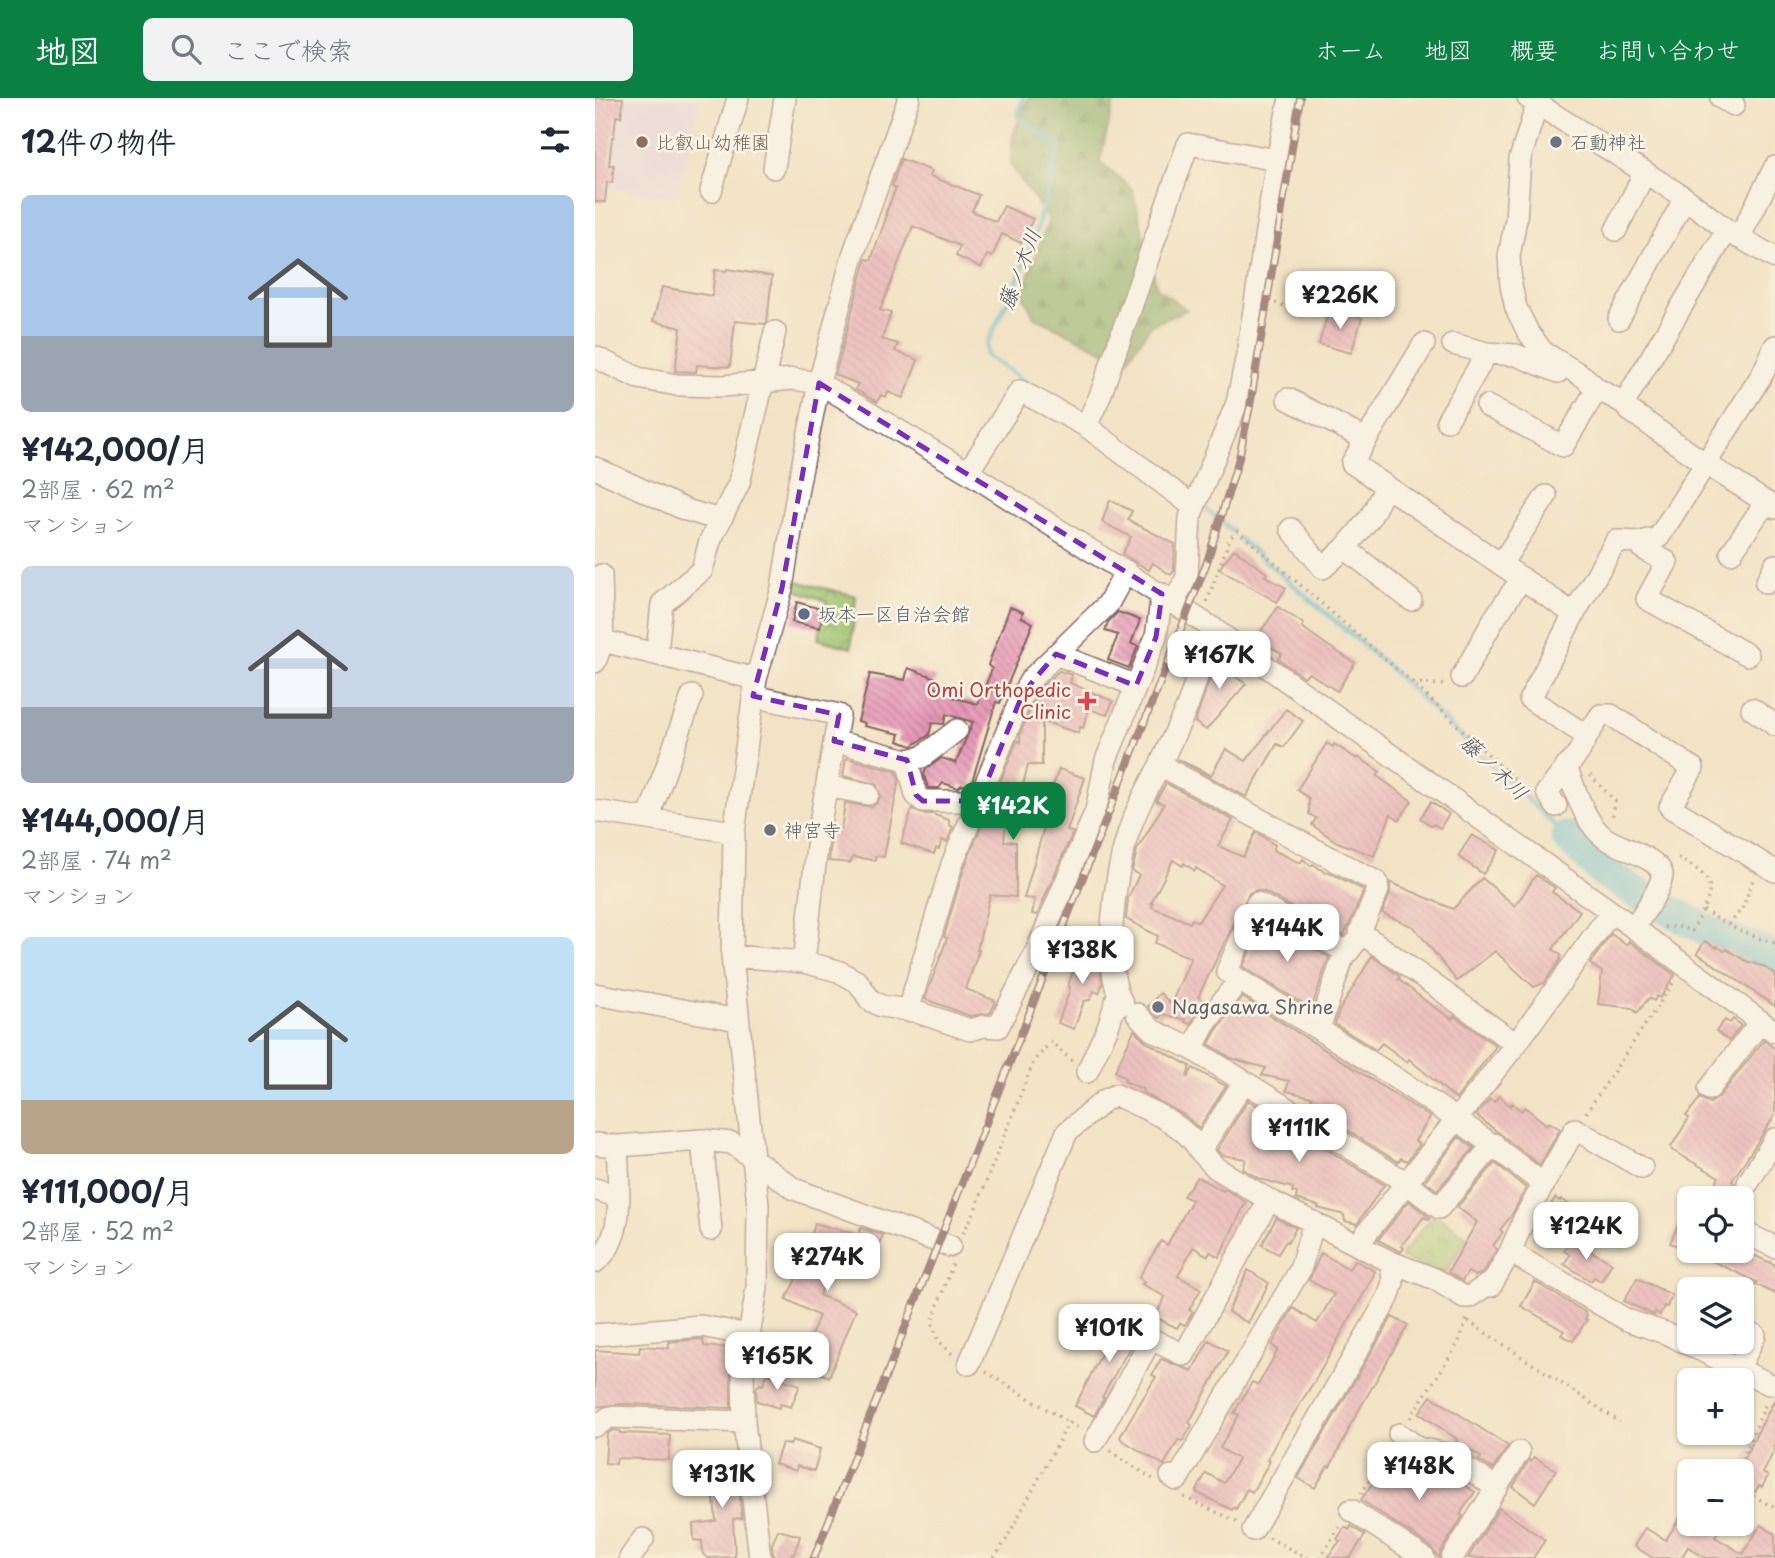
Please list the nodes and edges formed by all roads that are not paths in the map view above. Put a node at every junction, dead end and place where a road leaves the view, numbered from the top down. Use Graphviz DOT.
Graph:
graph roads {
  1 [pos="738,98"];
  2 [pos="785,98"];
  3 [pos="909,98"];
  4 [pos="1290,98"];
  5 [pos="1533,101"];
  6 [pos="1277,160"];
  7 [pos="1775,167"];
  8 [pos="774,168"];
  9 [pos="1645,172"];
  10 [pos="711,191"];
  11 [pos="1685,198"];
  12 [pos="1616,230"];
  13 [pos="1733,234"];
  14 [pos="1775,258"];
  15 [pos="1619,319"];
  16 [pos="775,332"];
  17 [pos="1424,344"];
  18 [pos="1453,344"];
  19 [pos="1775,346"];
  20 [pos="1487,354"];
  21 [pos="595,357"];
  22 [pos="764,382"];
  23 [pos="819,383"];
  24 [pos="1595,387"];
  25 [pos="1288,399"];
  26 [pos="1624,403"];
  27 [pos="1487,406"];
  28 [pos="1447,421"];
  29 [pos="1086,426"];
  30 [pos="1365,439"];
  31 [pos="1705,462"];
  32 [pos="595,468"];
  33 [pos="968,472"];
  34 [pos="1386,487"];
  35 [pos="1546,496"];
  36 [pos="1771,505"];
  37 [pos="1193,506"];
  38 [pos="720,520"];
  39 [pos="1291,529"];
  40 [pos="1641,542"];
  41 [pos="1345,548"];
  42 [pos="1731,553"];
  43 [pos="1501,564"];
  44 [pos="1126,571"];
  45 [pos="601,575"];
  46 [pos="1522,578"];
  47 [pos="1168,598"];
  48 [pos="1412,600"];
  49 [pos="1574,614"];
  50 [pos="1207,624"];
  51 [pos="599,629"];
  52 [pos="657,653"];
  53 [pos="1056,654"];
  54 [pos="1748,656"];
  55 [pos="595,662"];
  56 [pos="1462,677"];
  57 [pos="1136,686"];
  58 [pos="755,687"];
  59 [pos="692,696"];
  60 [pos="957,730"];
  61 [pos="1587,736"];
  62 [pos="835,741"];
  63 [pos="907,761"];
  64 [pos="1160,765"];
  65 [pos="1566,767"];
  66 [pos="827,786"];
  67 [pos="868,794"];
  68 [pos="979,800"];
  69 [pos="1556,806"];
  70 [pos="595,811"];
  71 [pos="648,819"];
  72 [pos="734,832"];
  73 [pos="1769,867"];
  74 [pos="1611,912"];
  75 [pos="1633,928"];
  76 [pos="1360,932"];
  77 [pos="1345,951"];
  78 [pos="732,956"];
  79 [pos="804,962"];
  80 [pos="1240,980"];
  81 [pos="595,994"];
  82 [pos="1126,1004"];
  83 [pos="908,1012"];
  84 [pos="738,1020"];
  85 [pos="1768,1027"];
  86 [pos="1319,1029"];
  87 [pos="1516,1044"];
  88 [pos="1192,1049"];
  89 [pos="1087,1072"];
  90 [pos="1244,1082"];
  91 [pos="1709,1089"];
  92 [pos="1457,1117"];
  93 [pos="1775,1139"];
  94 [pos="702,1140"];
  95 [pos="595,1144"];
  96 [pos="1494,1144"];
  97 [pos="617,1146"];
  98 [pos="1200,1151"];
  99 [pos="752,1156"];
  100 [pos="1642,1168"];
  101 [pos="1405,1182"];
  102 [pos="1748,1183"];
  103 [pos="1544,1185"];
  104 [pos="595,1189"];
  105 [pos="618,1196"];
  106 [pos="1269,1200"];
  107 [pos="1314,1222"];
  108 [pos="711,1230"];
  109 [pos="1358,1244"];
  110 [pos="950,1245"];
  111 [pos="1510,1252"];
  112 [pos="595,1262"];
  113 [pos="1391,1262"];
  114 [pos="595,1335"];
  115 [pos="749,1335"];
  116 [pos="1755,1335"];
  117 [pos="969,1364"];
  118 [pos="1739,1368"];
  119 [pos="1754,1376"];
  120 [pos="1769,1384"];
  121 [pos="744,1422"];
  122 [pos="595,1426"];
  123 [pos="1399,1434"];
  124 [pos="1095,1441"];
  125 [pos="1519,1452"];
  126 [pos="1173,1482"];
  127 [pos="1497,1488"];
  128 [pos="1351,1510"];
  129 [pos="1253,1530"];
  130 [pos="643,1539"];
  131 [pos="631,1558"];
  132 [pos="760,1558"];
  133 [pos="1424,1558"];
  134 [pos="1452,1558"];
  1 -- 10 [label="street"];
  2 -- 8 [label="street"];
  3 -- 23 [label="street"];
  4 -- 6 [label="street"];
  5 -- 9 [label="street"];
  5 -- 24 [label="street"];
  6 -- 29 [label="street"];
  6 -- 37 [label="street"];
  7 -- 13 [label="street"];
  9 -- 11 [label="street"];
  9 -- 12 [label="street"];
  11 -- 13 [label="street"];
  11 -- 15 [label="street"];
  13 -- 14 [label="street"];
  13 -- 26 [label="street"];
  16 -- 22 [label="street"];
  17 -- 30 [label="street"];
  18 -- 20 [label="street"];
  19 -- 31 [label="street"];
  20 -- 24 [label="street"];
  20 -- 28 [label="street"];
  21 -- 22 [label="street"];
  22 -- 23 [label="street"];
  22 -- 38 [label="street"];
  23 -- 33 [label="street"];
  23 -- 58 [label="street"];
  24 -- 26 [label="street"];
  24 -- 27 [label="street"];
  25 -- 30 [label="street"];
  26 -- 31 [label="street"];
  29 -- 33 [label="street"];
  29 -- 37 [label="street"];
  30 -- 34 [label="street"];
  31 -- 36 [label="street"];
  31 -- 40 [label="street"];
  32 -- 38 [label="street"];
  33 -- 44 [label="street"];
  34 -- 41 [label="street"];
  34 -- 43 [label="street"];
  35 -- 43 [label="street"];
  36 -- 42 [label="street"];
  37 -- 47 [label="street"];
  38 -- 52 [label="street"];
  39 -- 41 [label="street"];
  40 -- 49 [label="street"];
  40 -- 54 [label="street"];
  41 -- 48 [label="street"];
  43 -- 46 [label="street"];
  44 -- 47 [label="street"];
  44 -- 53 [label="street"];
  45 -- 51 [label="street"];
  46 -- 49 [label="street"];
  46 -- 56 [label="street"];
  47 -- 50 [label="street"];
  47 -- 57 [label="street"];
  49 -- 61 [label="street"];
  50 -- 64 [label="street"];
  50 -- 74 [label="street"];
  51 -- 52 [label="street"];
  51 -- 55 [label="street"];
  52 -- 58 [label="street"];
  53 -- 57 [label="street"];
  53 -- 68 [label="street"];
  57 -- 83 [label="street"];
  58 -- 62 [label="street"];
  58 -- 72 [label="street"];
  59 -- 71 [label="street"];
  60 -- 63 [label="street"];
  61 -- 65 [label="street"];
  61 -- 73 [label="street"];
  62 -- 63 [label="street"];
  62 -- 66 [label="street"];
  63 -- 68 [label="street"];
  64 -- 76 [label="street"];
  64 -- 82 [label="street"];
  65 -- 69 [label="street"];
  65 -- 75 [label="street"];
  66 -- 67 [label="street"];
  66 -- 79 [label="street"];
  68 -- 83 [label="street"];
  70 -- 71 [label="street"];
  71 -- 72 [label="street"];
  72 -- 78 [label="street"];
  74 -- 75 [label="street"];
  74 -- 87 [label="street"];
  75 -- 85 [label="street"];
  76 -- 77 [label="street"];
  76 -- 87 [label="street"];
  77 -- 80 [label="street"];
  77 -- 86 [label="street"];
  78 -- 79 [label="street"];
  78 -- 84 [label="street"];
  79 -- 83 [label="street"];
  80 -- 86 [label="street"];
  80 -- 88 [label="street"];
  81 -- 84 [label="street"];
  82 -- 88 [label="street"];
  82 -- 89 [label="street"];
  84 -- 99 [label="street"];
  85 -- 91 [label="street"];
  86 -- 92 [label="street"];
  87 -- 92 [label="street"];
  88 -- 90 [label="street"];
  90 -- 98 [label="street"];
  90 -- 101 [label="street"];
  92 -- 96 [label="street"];
  92 -- 101 [label="street"];
  93 -- 102 [label="street"];
  94 -- 97 [label="street"];
  94 -- 99 [label="street"];
  94 -- 108 [label="street"];
  95 -- 97 [label="street"];
  96 -- 101 [label="street"];
  96 -- 103 [label="street"];
  97 -- 105 [label="street"];
  98 -- 106 [label="street"];
  98 -- 117 [label="street"];
  99 -- 110 [label="street"];
  99 -- 115 [label="street"];
  100 -- 103 [label="street"];
  101 -- 109 [label="street"];
  103 -- 111 [label="street"];
  104 -- 105 [label="street"];
  105 -- 112 [label="street"];
  106 -- 107 [label="street"];
  106 -- 124 [label="street"];
  107 -- 109 [label="street"];
  107 -- 126 [label="street"];
  109 -- 113 [label="street"];
  111 -- 113 [label="street"];
  111 -- 118 [label="street"];
  113 -- 129 [label="street"];
  114 -- 115 [label="street"];
  115 -- 121 [label="street"];
  116 -- 118 [label="street"];
  119 -- 120 [label="street"];
  121 -- 122 [label="street"];
  121 -- 132 [label="street"];
  123 -- 127 [label="street"];
  125 -- 127 [label="street"];
  127 -- 134 [label="street"];
  128 -- 133 [label="street"];
  130 -- 131 [label="street"];
}
